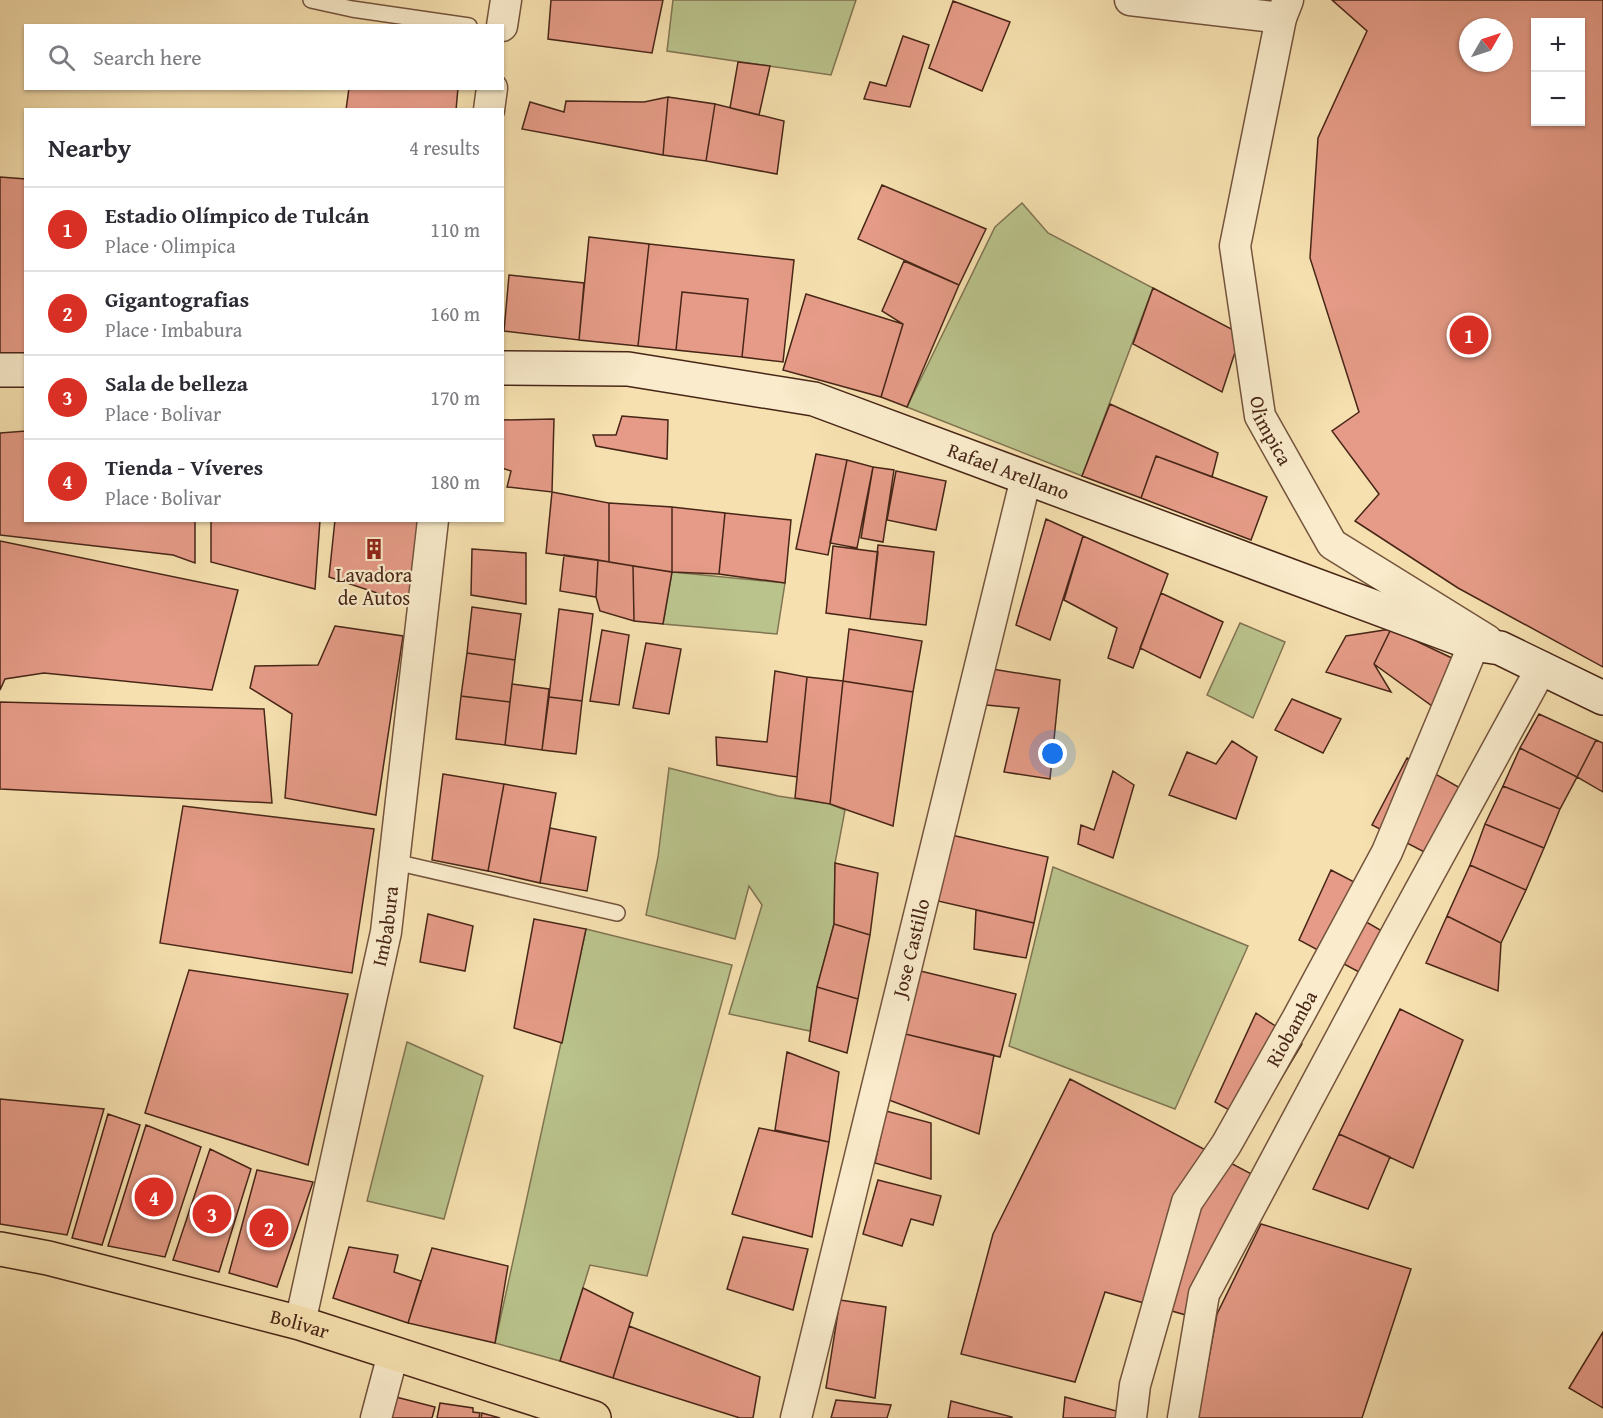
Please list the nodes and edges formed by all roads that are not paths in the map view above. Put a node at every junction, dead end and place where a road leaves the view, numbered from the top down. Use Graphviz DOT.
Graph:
graph roads {
  1 [pos="311,0"];
  2 [pos="506,0"];
  3 [pos="1130,0"];
  4 [pos="1284,9"];
  5 [pos="455,24"];
  6 [pos="502,24"];
  7 [pos="492,90"];
  8 [pos="489,108"];
  9 [pos="504,368"];
  10 [pos="24,369"];
  11 [pos="0,370"];
  12 [pos="1026,478"];
  13 [pos="433,522"];
  14 [pos="1487,646"];
  15 [pos="1542,667"];
  16 [pos="1603,698"];
  17 [pos="395,862"];
  18 [pos="616,913"];
  19 [pos="0,1249"];
  20 [pos="300,1323"];
  21 [pos="393,1354"];
  22 [pos="376,1418"];
  23 [pos="594,1418"];
  24 [pos="796,1418"];
  25 [pos="1131,1418"];
  26 [pos="1183,1418"];
  1 -- 5 [label="lane"];
  2 -- 6 [label="street"];
  3 -- 4 [label="street"];
  4 -- 14 [label="street, Olimpica"];
  7 -- 8 [label="street"];
  9 -- 12 [label="main road, Rafael Arellano"];
  10 -- 11 [label="main road"];
  12 -- 14 [label="main road, Rafael Arellano"];
  12 -- 24 [label="street, Jose Castillo"];
  13 -- 17 [label="street, Imbabura"];
  14 -- 15 [label="main road, Olimpica"];
  14 -- 25 [label="street, Riobamba"];
  15 -- 16 [label="main road, Olimpica"];
  15 -- 26 [label="street"];
  17 -- 18 [label="lane"];
  17 -- 20 [label="street, Imbabura"];
  19 -- 20 [label="main road, Bolivar"];
  20 -- 21 [label="main road, Bolivar"];
  21 -- 22 [label="street"];
  21 -- 23 [label="main road, Bolivar"];
}
